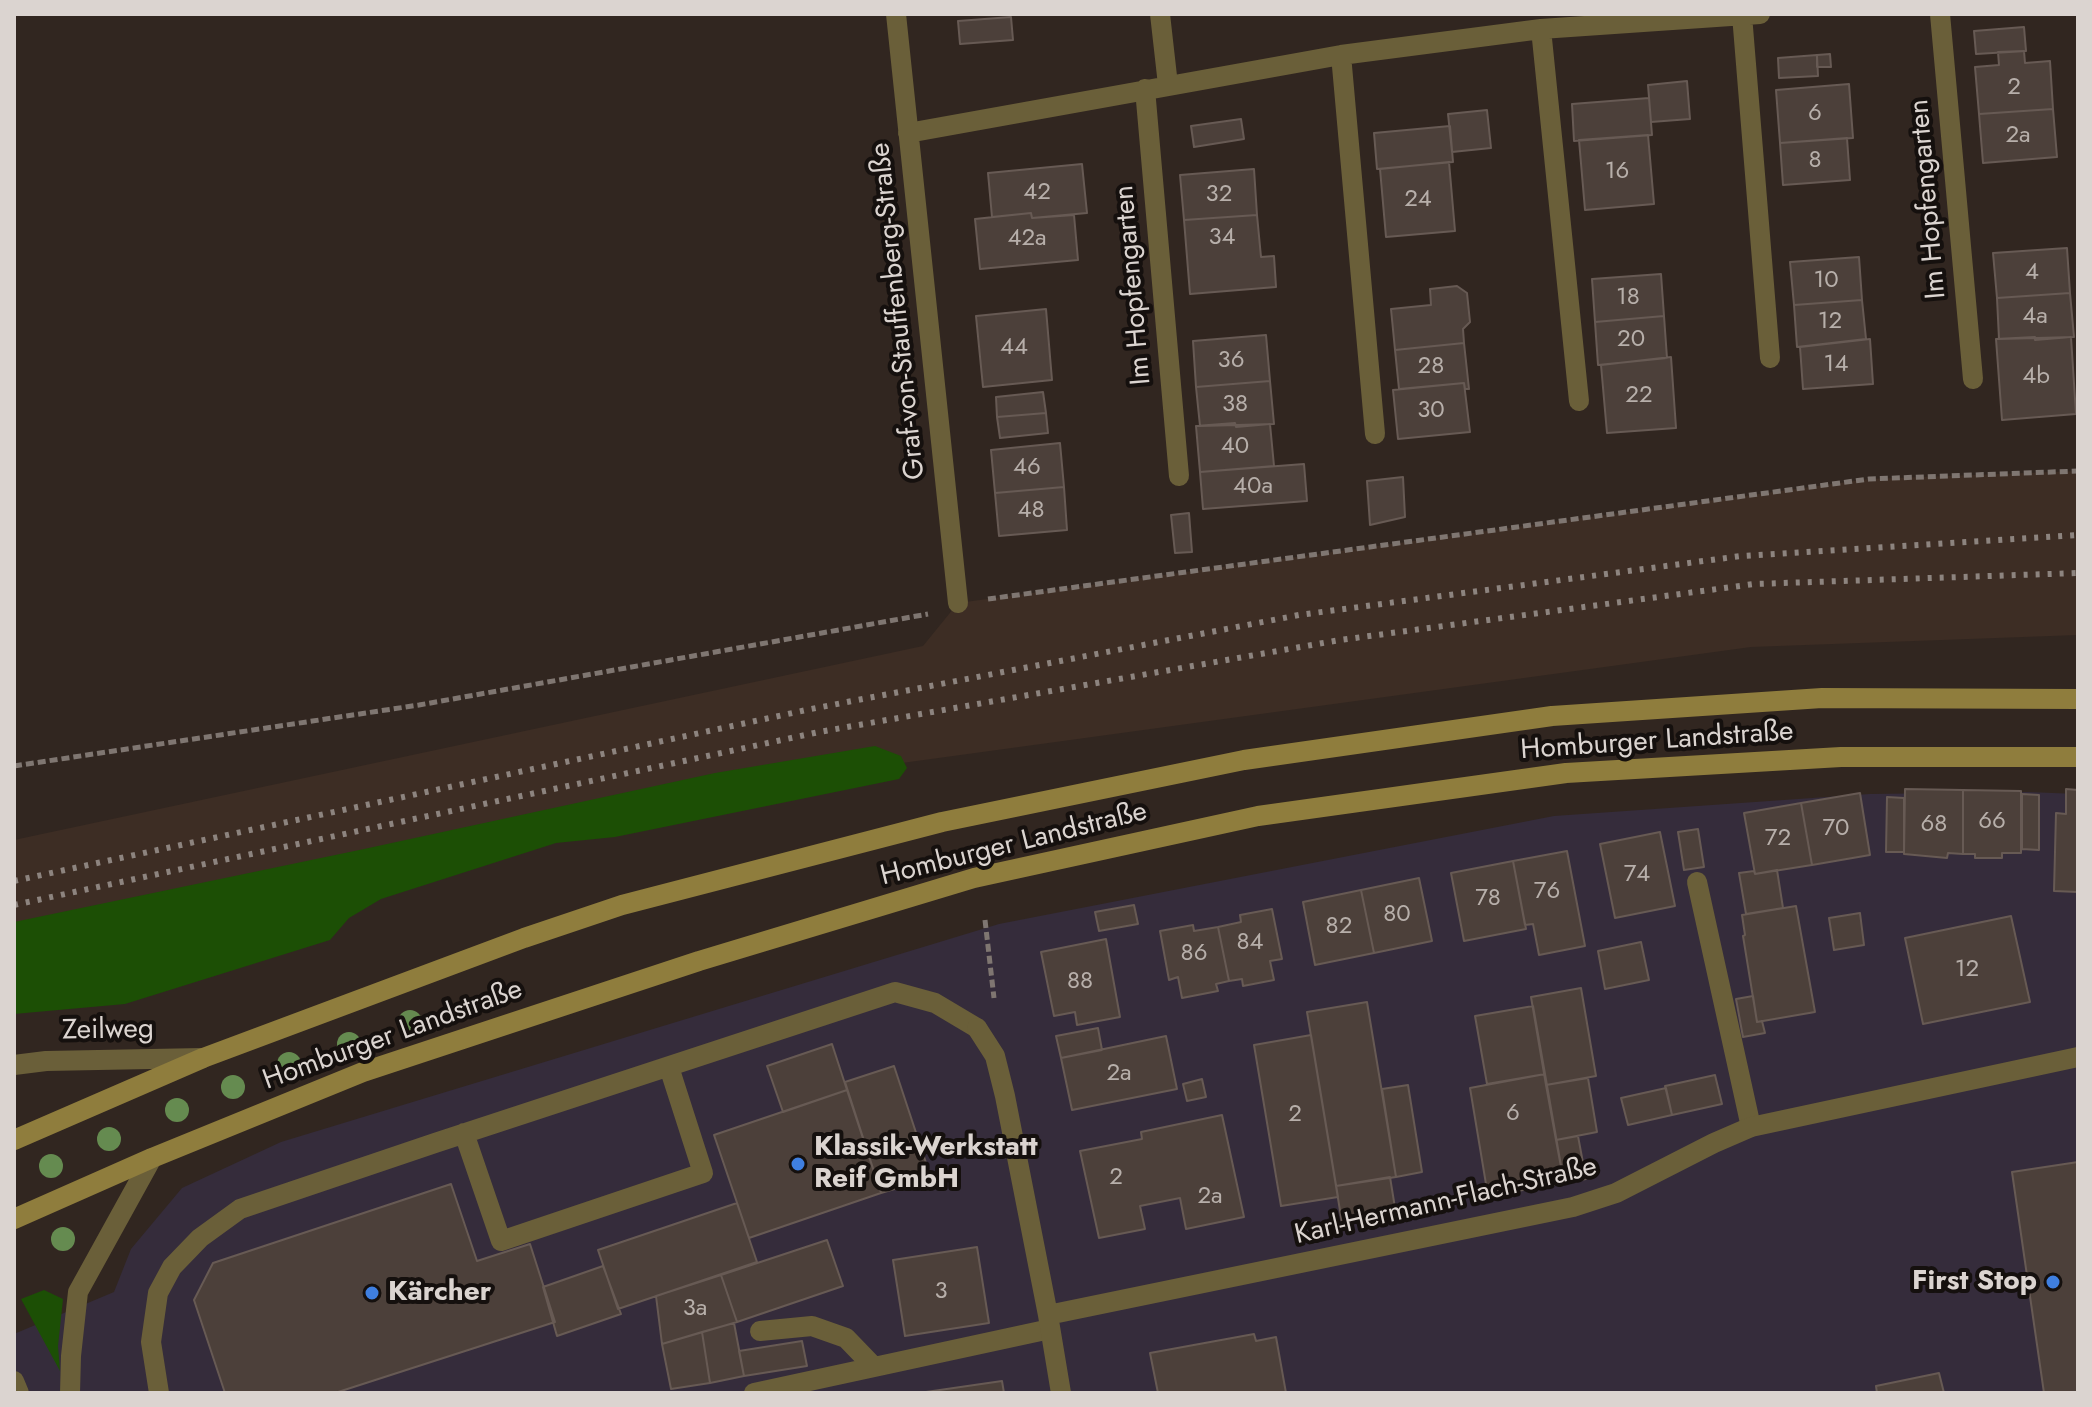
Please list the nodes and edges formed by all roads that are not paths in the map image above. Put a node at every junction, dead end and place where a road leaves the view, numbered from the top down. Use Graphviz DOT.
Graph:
graph roads {
  1 [pos="896,14"];
  2 [pos="1160,14"];
  3 [pos="1940,14"];
  4 [pos="1751,15"];
  5 [pos="1541,29"];
  6 [pos="1341,55"];
  7 [pos="1168,85"];
  8 [pos="1145,89"];
  9 [pos="908,133"];
  10 [pos="1770,358"];
  11 [pos="1973,379"];
  12 [pos="1579,401"];
  13 [pos="1375,434"];
  14 [pos="1179,476"];
  15 [pos="958,603"];
  16 [pos="2078,699"];
  17 [pos="2078,757"];
  18 [pos="1697,882"];
  19 [pos="2078,1057"];
  20 [pos="203,1058"];
  21 [pos="14,1065"];
  22 [pos="669,1067"];
  23 [pos="1751,1127"];
  24 [pos="464,1133"];
  25 [pos="14,1140"];
  26 [pos="152,1158"];
  27 [pos="14,1219"];
  28 [pos="1049,1322"];
  29 [pos="760,1331"];
  30 [pos="874,1367"];
  31 [pos="14,1381"];
  32 [pos="19,1393"];
  33 [pos="70,1393"];
  34 [pos="159,1393"];
  35 [pos="747,1393"];
  36 [pos="755,1393"];
  37 [pos="1061,1393"];
  1 -- 9 [label="street, Graf-von-Stauffenberg-Straße"];
  2 -- 7 [label="street"];
  3 -- 11 [label="street, Im Hopfengarten"];
  4 -- 5 [label="street"];
  4 -- 10 [label="street"];
  5 -- 6 [label="street"];
  5 -- 12 [label="street"];
  6 -- 7 [label="street"];
  6 -- 13 [label="street"];
  7 -- 8 [label="street"];
  8 -- 9 [label="street"];
  8 -- 14 [label="street, Im Hopfengarten"];
  9 -- 15 [label="street, Graf-von-Stauffenberg-Straße"];
  16 -- 20 [label="main road, Homburger Landstraße"];
  17 -- 26 [label="main road, Homburger Landstraße"];
  18 -- 23 [label="street"];
  19 -- 23 [label="street, Karl-Hermann-Flach-Straße"];
  20 -- 21 [label="street, Zeilweg"];
  20 -- 25 [label="main road, Homburger Landstraße"];
  22 -- 24 [label="street"];
  22 -- 24 [label="street"];
  22 -- 28 [label="street"];
  23 -- 28 [label="street, Karl-Hermann-Flach-Straße"];
  24 -- 34 [label="street"];
  26 -- 27 [label="main road, Homburger Landstraße"];
  26 -- 33 [label="street"];
  28 -- 30 [label="street, Karl-Hermann-Flach-Straße"];
  28 -- 37 [label="street"];
  29 -- 30 [label="street"];
  30 -- 36 [label="street, Karl-Hermann-Flach-Straße"];
  31 -- 32 [label="street"];
  35 -- 36 [label="street, Karl-Hermann-Flach-Straße"];
}
